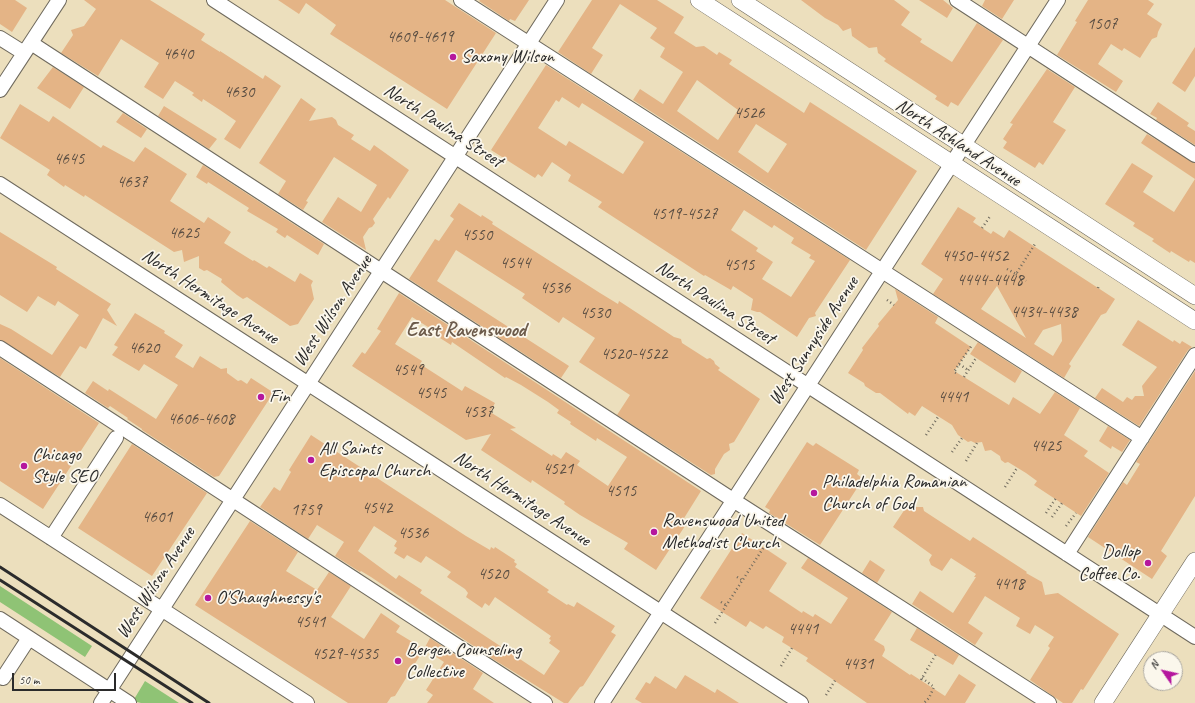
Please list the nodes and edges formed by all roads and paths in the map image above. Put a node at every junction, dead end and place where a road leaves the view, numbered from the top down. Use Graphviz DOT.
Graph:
graph roads {
  1 [pos="59,0"];
  2 [pos="214,0"];
  3 [pos="461,0"];
  4 [pos="557,0"];
  5 [pos="699,0"];
  6 [pos="740,0"];
  7 [pos="957,0"];
  8 [pos="1058,0"];
  9 [pos="0,38"];
  10 [pos="528,44"];
  11 [pos="1028,46"];
  12 [pos="27,48"];
  13 [pos="0,90"];
  14 [pos="964,145"];
  15 [pos="1195,155"];
  16 [pos="455,157"];
  17 [pos="951,164"];
  18 [pos="0,184"];
  19 [pos="991,215"];
  20 [pos="982,228"];
  21 [pos="1035,244"];
  22 [pos="1007,269"];
  23 [pos="381,271"];
  24 [pos="882,271"];
  25 [pos="1016,274"];
  26 [pos="1026,281"];
  27 [pos="1195,296"];
  28 [pos="887,300"];
  29 [pos="894,305"];
  30 [pos="1195,321"];
  31 [pos="979,334"];
  32 [pos="0,348"];
  33 [pos="1195,355"];
  34 [pos="976,358"];
  35 [pos="959,364"];
  36 [pos="968,370"];
  37 [pos="956,373"];
  38 [pos="964,377"];
  39 [pos="308,384"];
  40 [pos="808,386"];
  41 [pos="938,417"];
  42 [pos="926,435"];
  43 [pos="116,438"];
  44 [pos="962,438"];
  45 [pos="1142,438"];
  46 [pos="977,443"];
  47 [pos="952,452"];
  48 [pos="966,461"];
  49 [pos="1017,468"];
  50 [pos="1005,486"];
  51 [pos="1056,498"];
  52 [pos="233,500"];
  53 [pos="733,500"];
  54 [pos="1062,503"];
  55 [pos="0,505"];
  56 [pos="1046,513"];
  57 [pos="1076,513"];
  58 [pos="1052,517"];
  59 [pos="1066,526"];
  60 [pos="776,528"];
  61 [pos="51,538"];
  62 [pos="1067,554"];
  63 [pos="1195,561"];
  64 [pos="737,577"];
  65 [pos="742,580"];
  66 [pos="721,602"];
  67 [pos="726,605"];
  68 [pos="162,609"];
  69 [pos="661,612"];
  70 [pos="1160,615"];
  71 [pos="0,619"];
  72 [pos="715,623"];
  73 [pos="1195,637"];
  74 [pos="29,638"];
  75 [pos="792,648"];
  76 [pos="936,654"];
  77 [pos="781,666"];
  78 [pos="3,678"];
  79 [pos="836,679"];
  80 [pos="109,690"];
  81 [pos="826,694"];
  82 [pos="101,703"];
  83 [pos="129,703"];
  84 [pos="307,703"];
  85 [pos="545,703"];
  86 [pos="602,703"];
  87 [pos="801,703"];
  88 [pos="924,703"];
  89 [pos="1049,703"];
  90 [pos="1103,703"];
  1 -- 12 [label="street"];
  2 -- 16 [label="street, North Paulina Street"];
  3 -- 10 [label="street"];
  4 -- 10 [label="street, West Wilson Avenue"];
  5 -- 17 [label="main road, North Ashland Avenue"];
  6 -- 14 [label="main road, North Ashland Avenue"];
  7 -- 11 [label="street"];
  8 -- 11 [label="street, West Sunnyside Avenue"];
  9 -- 12 [label="street"];
  10 -- 16 [label="street, West Wilson Avenue"];
  10 -- 24 [label="street"];
  11 -- 14 [label="street, West Sunnyside Avenue"];
  11 -- 15 [label="street"];
  12 -- 13 [label="street"];
  12 -- 23 [label="street"];
  14 -- 17 [label="street, West Sunnyside Avenue"];
  14 -- 27 [label="main road, North Ashland Avenue"];
  16 -- 23 [label="street, West Wilson Avenue"];
  16 -- 40 [label="street, North Paulina Street"];
  17 -- 24 [label="street, West Sunnyside Avenue"];
  17 -- 30 [label="main road, North Ashland Avenue"];
  18 -- 39 [label="street, North Hermitage Avenue"];
  19 -- 20 [label="path"];
  21 -- 25 [label="path"];
  22 -- 25 [label="path"];
  23 -- 39 [label="street, West Wilson Avenue"];
  23 -- 53 [label="street"];
  24 -- 31 [label="street"];
  24 -- 40 [label="street, West Sunnyside Avenue"];
  25 -- 26 [label="path"];
  28 -- 29 [label="path"];
  31 -- 35 [label="path"];
  31 -- 45 [label="street"];
  32 -- 52 [label="street"];
  33 -- 45 [label="street"];
  34 -- 36 [label="path"];
  35 -- 36 [label="path"];
  35 -- 37 [label="path"];
  36 -- 38 [label="path"];
  39 -- 52 [label="street, West Wilson Avenue"];
  39 -- 69 [label="street, North Hermitage Avenue"];
  40 -- 53 [label="street, West Sunnyside Avenue"];
  40 -- 62 [label="street, North Paulina Street"];
  41 -- 42 [label="path"];
  43 -- 61 [label="street"];
  44 -- 47 [label="path"];
  45 -- 62 [label="street"];
  46 -- 48 [label="path"];
  49 -- 50 [label="path"];
  51 -- 56 [label="path"];
  52 -- 68 [label="street, West Wilson Avenue"];
  52 -- 85 [label="street"];
  53 -- 60 [label="street"];
  53 -- 69 [label="street, West Sunnyside Avenue"];
  54 -- 58 [label="path"];
  55 -- 61 [label="street"];
  57 -- 59 [label="path"];
  60 -- 65 [label="path"];
  60 -- 89 [label="street"];
  61 -- 68 [label="street"];
  62 -- 70 [label="street, North Paulina Street"];
  63 -- 70 [label="main road"];
  64 -- 65 [label="path"];
  65 -- 67 [label="path"];
  66 -- 67 [label="path"];
  67 -- 72 [label="path"];
  68 -- 80 [label="street, West Wilson Avenue"];
  68 -- 84 [label="street"];
  69 -- 86 [label="street, West Sunnyside Avenue"];
  69 -- 87 [label="street, North Hermitage Avenue"];
  70 -- 73 [label="street, North Paulina Street"];
  70 -- 90 [label="main road"];
  71 -- 74 [label="street"];
  74 -- 78 [label="street"];
  74 -- 80 [label="street"];
  75 -- 77 [label="path"];
  76 -- 88 [label="path"];
  79 -- 81 [label="path"];
  80 -- 82 [label="street, West Wilson Avenue"];
  80 -- 83 [label="street"];
}
